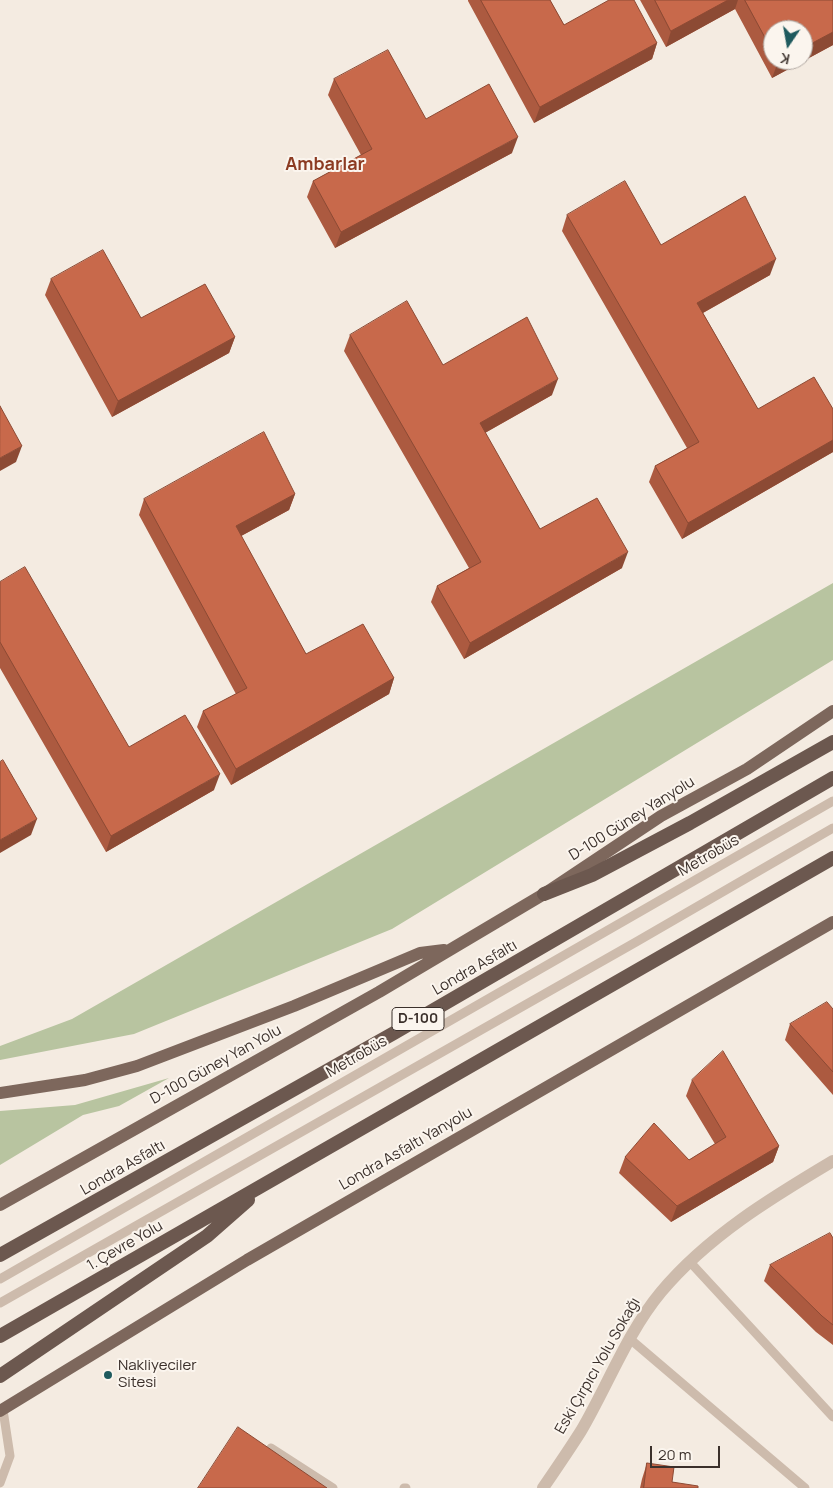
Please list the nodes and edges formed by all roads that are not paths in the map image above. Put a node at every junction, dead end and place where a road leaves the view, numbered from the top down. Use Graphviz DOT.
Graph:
graph roads {
  1 [pos="833,711"];
  2 [pos="833,742"];
  3 [pos="833,778"];
  4 [pos="833,801"];
  5 [pos="833,828"];
  6 [pos="833,858"];
  7 [pos="544,894"];
  8 [pos="833,922"];
  9 [pos="447,950"];
  10 [pos="0,1093"];
  11 [pos="833,1162"];
  12 [pos="265,1184"];
  13 [pos="0,1205"];
  14 [pos="0,1255"];
  15 [pos="690,1262"];
  16 [pos="0,1279"];
  17 [pos="0,1303"];
  18 [pos="0,1336"];
  19 [pos="630,1339"];
  20 [pos="0,1376"];
  21 [pos="2,1411"];
  22 [pos="833,1417"];
  23 [pos="272,1448"];
  24 [pos="0,1483"];
  25 [pos="334,1488"];
  26 [pos="543,1488"];
  27 [pos="805,1488"];
  1 -- 7 [label="main road, D-100 Güney Yanyolu"];
  2 -- 7 [label="highway"];
  3 -- 14 [label="highway, Londra Asfaltı / D-100"];
  4 -- 16 [label="lane, Metrobüs"];
  5 -- 17 [label="lane"];
  6 -- 12 [label="highway"];
  7 -- 9 [label="main road, D-100 Güney Yanyolu"];
  8 -- 21 [label="main road, Londra Asfaltı Yanyolu"];
  9 -- 10 [label="main road"];
  9 -- 13 [label="main road, D-100 Güney Yan Yolu"];
  11 -- 15 [label="street, Eski Çırpıcı Yolu Sokağı"];
  12 -- 18 [label="highway, 1. Çevre Yolu"];
  12 -- 20 [label="highway"];
  15 -- 19 [label="street, Eski Çırpıcı Yolu Sokağı"];
  15 -- 22 [label="lane"];
  19 -- 26 [label="street, Eski Çırpıcı Yolu Sokağı"];
  19 -- 27 [label="lane"];
  21 -- 24 [label="lane"];
  23 -- 25 [label="lane"];
}
